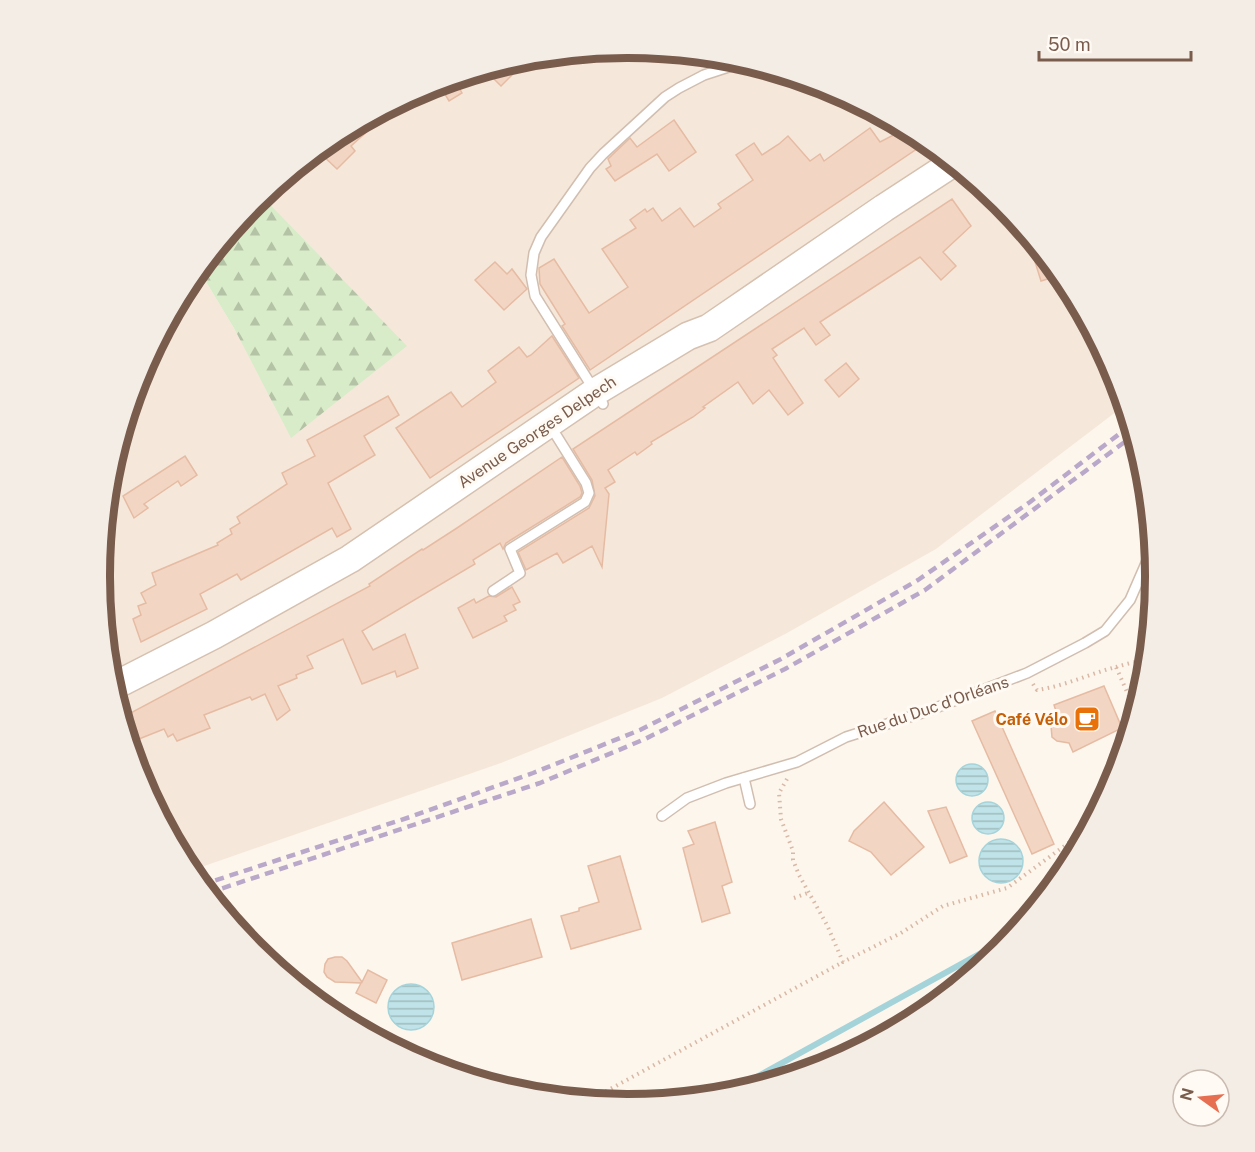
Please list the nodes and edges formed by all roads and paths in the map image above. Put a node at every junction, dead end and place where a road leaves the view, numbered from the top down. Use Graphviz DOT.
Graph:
graph roads {
  1 [pos="726,68"];
  2 [pos="947,168"];
  3 [pos="599,398"];
  4 [pos="556,435"];
  5 [pos="1145,567"];
  6 [pos="493,591"];
  7 [pos="1134,662"];
  8 [pos="1116,667"];
  9 [pos="1027,673"];
  10 [pos="121,682"];
  11 [pos="124,695"];
  12 [pos="1130,698"];
  13 [pos="797,762"];
  14 [pos="744,778"];
  15 [pos="750,804"];
  16 [pos="662,816"];
  17 [pos="1073,840"];
  18 [pos="808,893"];
  19 [pos="794,898"];
  20 [pos="843,962"];
  21 [pos="606,1093"];
  1 -- 3 [label="lane"];
  2 -- 3 [label="main road, Avenue Georges Delpech"];
  3 -- 4 [label="main road"];
  3 -- 10 [label="main road, Avenue Georges Delpech"];
  4 -- 6 [label="lane"];
  4 -- 11 [label="main road"];
  5 -- 9 [label="lane, Rue du Duc d'Orléans"];
  7 -- 8 [label="path"];
  8 -- 9 [label="path"];
  8 -- 12 [label="path"];
  9 -- 13 [label="lane, Rue du Duc d'Orléans"];
  13 -- 14 [label="lane, Rue du Duc d'Orléans"];
  13 -- 18 [label="path"];
  14 -- 15 [label="lane"];
  14 -- 16 [label="lane, Rue du Duc d'Orléans"];
  17 -- 20 [label="path"];
  18 -- 19 [label="path"];
  18 -- 20 [label="path"];
  20 -- 21 [label="path"];
}
